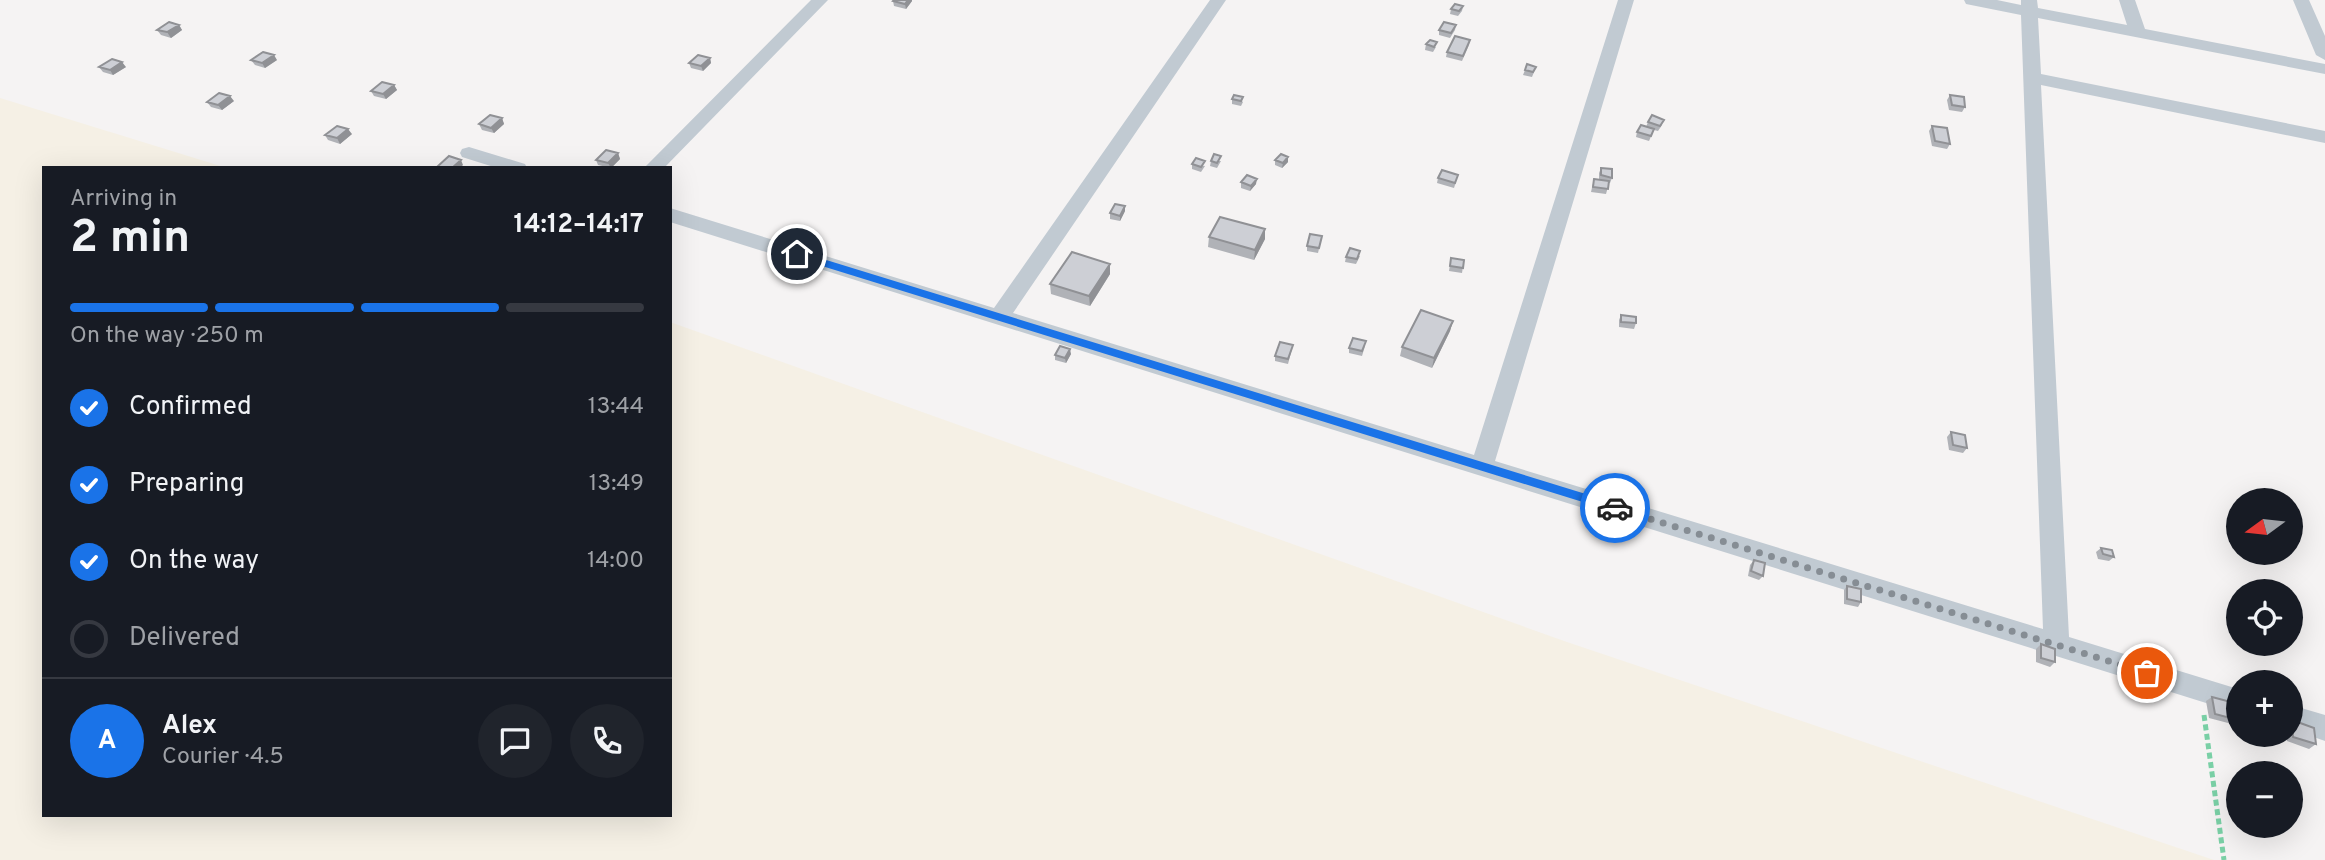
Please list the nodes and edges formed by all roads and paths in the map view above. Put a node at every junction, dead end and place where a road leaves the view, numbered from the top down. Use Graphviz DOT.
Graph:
graph roads {
  1 [pos="820,0"];
  2 [pos="1218,0"];
  3 [pos="1626,0"];
  4 [pos="1972,0"];
  5 [pos="2127,0"];
  6 [pos="2302,3"];
  7 [pos="2030,6"];
  8 [pos="2325,10"];
  9 [pos="2138,32"];
  10 [pos="2325,55"];
  11 [pos="2325,69"];
  12 [pos="2034,78"];
  13 [pos="2325,137"];
  14 [pos="469,153"];
  15 [pos="511,166"];
  16 [pos="655,166"];
  17 [pos="672,216"];
  18 [pos="999,317"];
  19 [pos="1482,466"];
  20 [pos="2056,644"];
  21 [pos="2193,687"];
  22 [pos="2226,697"];
  23 [pos="2303,721"];
  24 [pos="2325,728"];
  25 [pos="2224,860"];
  1 -- 16 [label="street"];
  2 -- 18 [label="street"];
  3 -- 19 [label="street"];
  4 -- 7 [label="street"];
  5 -- 9 [label="street"];
  6 -- 8 [label="street"];
  6 -- 10 [label="street"];
  7 -- 9 [label="street"];
  7 -- 12 [label="street"];
  9 -- 11 [label="street"];
  12 -- 13 [label="street"];
  12 -- 20 [label="street"];
  14 -- 15 [label="street"];
  17 -- 18 [label="street"];
  18 -- 19 [label="street"];
  19 -- 20 [label="street"];
  20 -- 21 [label="street"];
  21 -- 22 [label="street"];
  21 -- 25 [label="path"];
  23 -- 24 [label="street"];
}
